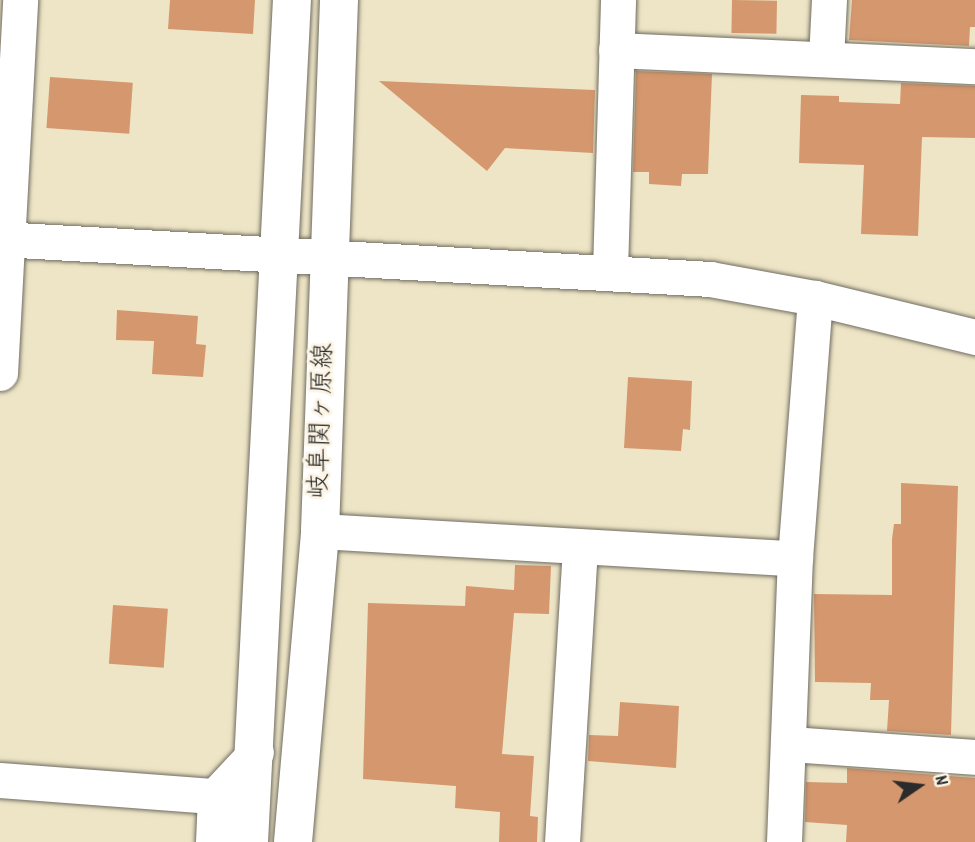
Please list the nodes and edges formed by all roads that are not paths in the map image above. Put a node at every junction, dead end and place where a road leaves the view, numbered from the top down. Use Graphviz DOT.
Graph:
graph roads {
  1 [pos="19,0"];
  2 [pos="292,0"];
  3 [pos="339,0"];
  4 [pos="618,0"];
  5 [pos="829,0"];
  6 [pos="616,50"];
  7 [pos="826,60"];
  8 [pos="975,66"];
  9 [pos="3,239"];
  10 [pos="280,254"];
  11 [pos="327,255"];
  12 [pos="610,271"];
  13 [pos="816,298"];
  14 [pos="975,337"];
  15 [pos="0,373"];
  16 [pos="320,531"];
  17 [pos="580,547"];
  18 [pos="795,558"];
  19 [pos="789,744"];
  20 [pos="256,752"];
  21 [pos="302,756"];
  22 [pos="975,757"];
  23 [pos="0,780"];
  24 [pos="215,796"];
  25 [pos="213,842"];
  26 [pos="249,842"];
  27 [pos="293,842"];
  28 [pos="313,842"];
  29 [pos="562,842"];
  30 [pos="783,842"];
  1 -- 9 [label="street"];
  2 -- 10 [label="main road, 岐阜関ヶ原線"];
  3 -- 11 [label="main road, 岐阜関ヶ原線"];
  4 -- 6 [label="street"];
  5 -- 7 [label="street"];
  6 -- 7 [label="street"];
  6 -- 12 [label="street"];
  7 -- 8 [label="street"];
  9 -- 10 [label="street"];
  9 -- 15 [label="street"];
  10 -- 11 [label="street"];
  10 -- 20 [label="main road, 岐阜関ヶ原線"];
  11 -- 12 [label="street"];
  11 -- 16 [label="main road, 岐阜関ヶ原線"];
  12 -- 13 [label="street"];
  13 -- 14 [label="street"];
  13 -- 18 [label="street"];
  16 -- 17 [label="street"];
  16 -- 21 [label="main road, 岐阜関ヶ原線"];
  17 -- 18 [label="street"];
  17 -- 29 [label="street"];
  18 -- 19 [label="street"];
  19 -- 22 [label="street"];
  19 -- 30 [label="street"];
  20 -- 24 [label="street"];
  20 -- 26 [label="main road, 岐阜関ヶ原線"];
  21 -- 27 [label="main road, 岐阜関ヶ原線"];
  21 -- 28 [label="street"];
  23 -- 24 [label="street"];
  24 -- 25 [label="street"];
}
